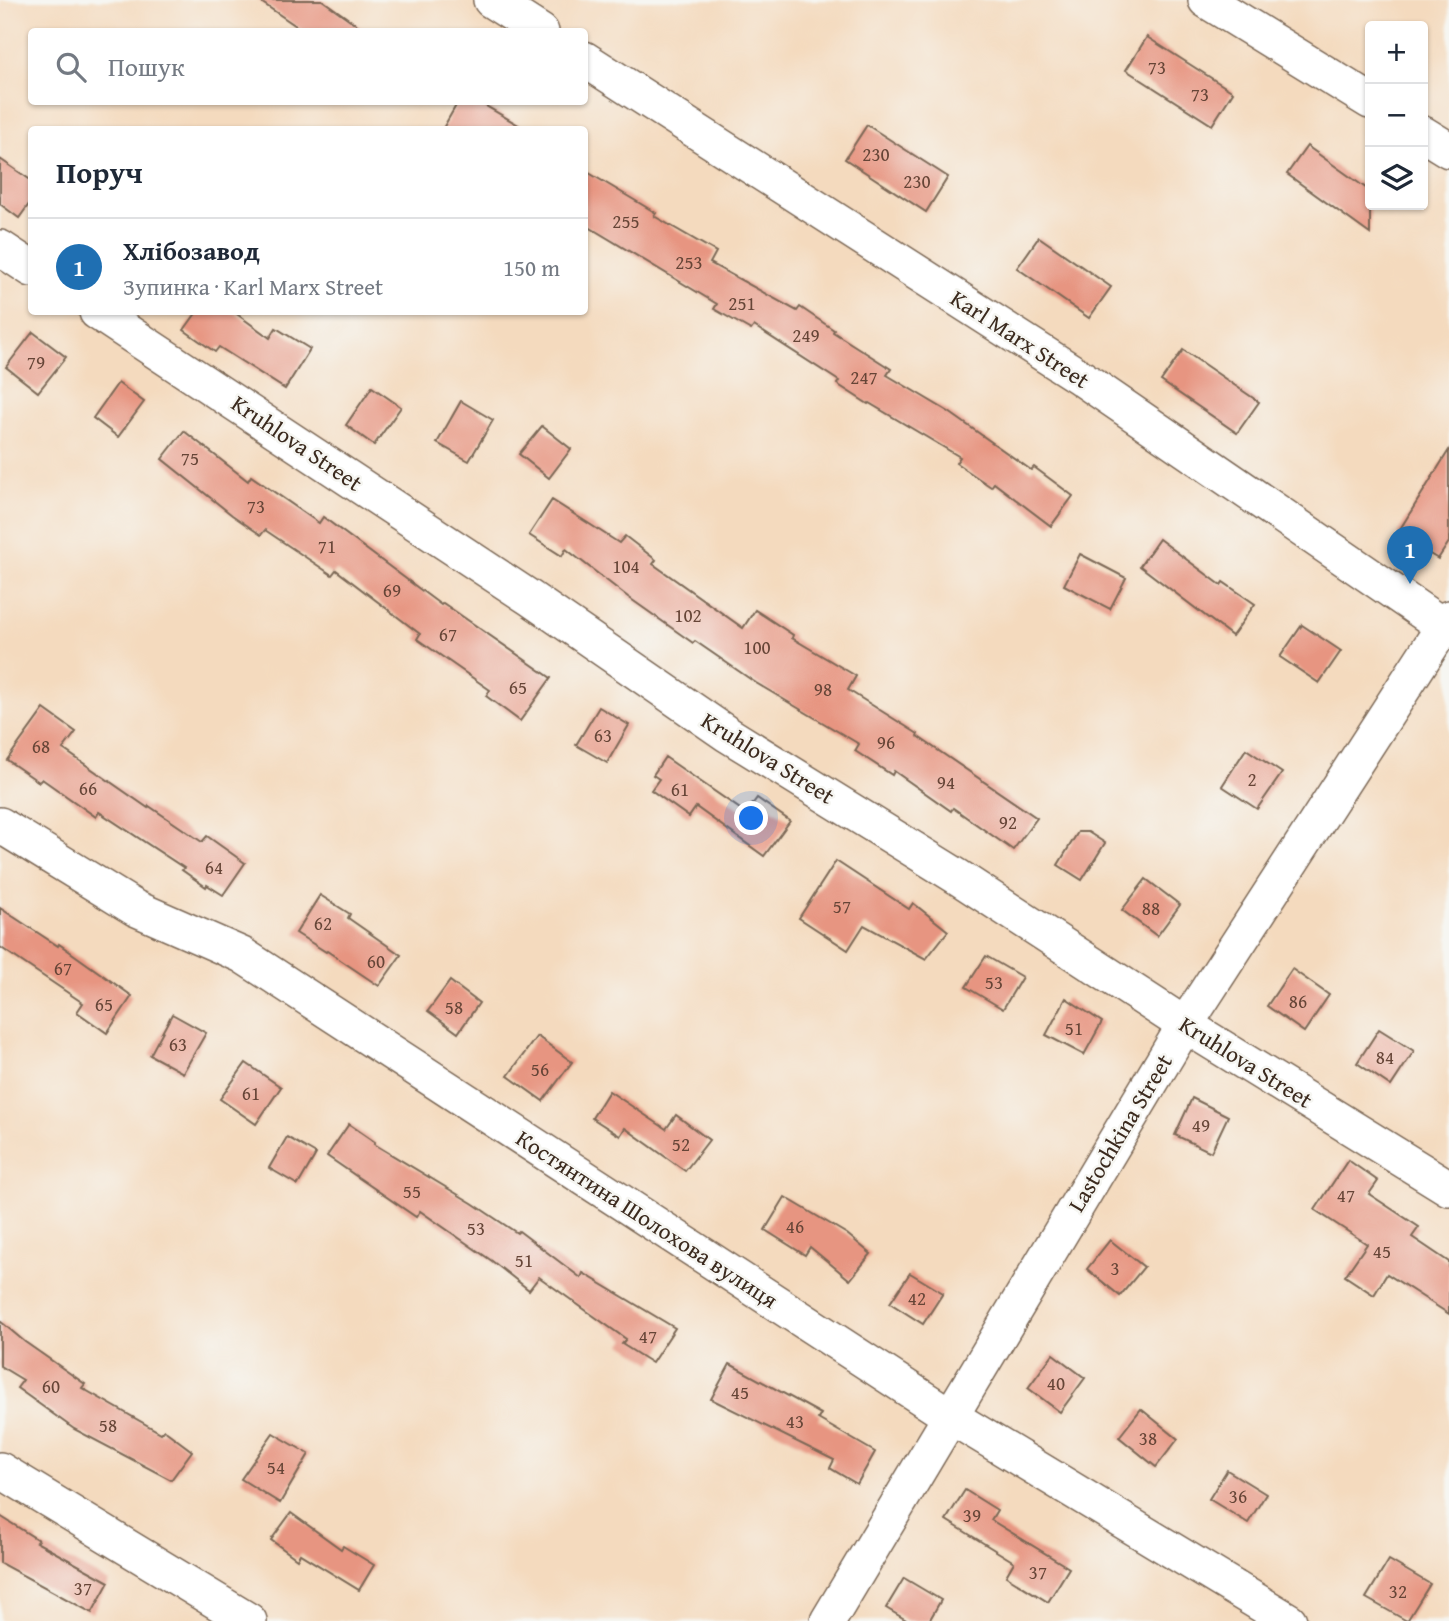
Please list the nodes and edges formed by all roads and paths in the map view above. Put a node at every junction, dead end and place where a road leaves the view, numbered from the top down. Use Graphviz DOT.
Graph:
graph roads {
  1 [pos="491,0"];
  2 [pos="1206,0"];
  3 [pos="535,28"];
  4 [pos="588,62"];
  5 [pos="1365,98"];
  6 [pos="1428,137"];
  7 [pos="1449,150"];
  8 [pos="0,248"];
  9 [pos="28,266"];
  10 [pos="102,315"];
  11 [pos="1447,625"];
  12 [pos="0,825"];
  13 [pos="1185,1025"];
  14 [pos="1449,1188"];
  15 [pos="950,1416"];
  16 [pos="0,1470"];
  17 [pos="249,1621"];
  18 [pos="828,1621"];
  19 [pos="1289,1621"];
  1 -- 3 [label="street"];
  2 -- 5 [label="street"];
  4 -- 11 [label="street, Karl Marx Street"];
  6 -- 7 [label="street"];
  8 -- 9 [label="street"];
  10 -- 13 [label="street, Kruhlova Street"];
  11 -- 13 [label="street, Lastochkina Street"];
  12 -- 15 [label="street, Костянтина Шолохова вулиця"];
  13 -- 14 [label="street, Kruhlova Street"];
  13 -- 15 [label="street, Lastochkina Street"];
  15 -- 18 [label="street, Lastochkina Street"];
  15 -- 19 [label="street, Костянтина Шолохова вулиця"];
  16 -- 17 [label="street"];
}
